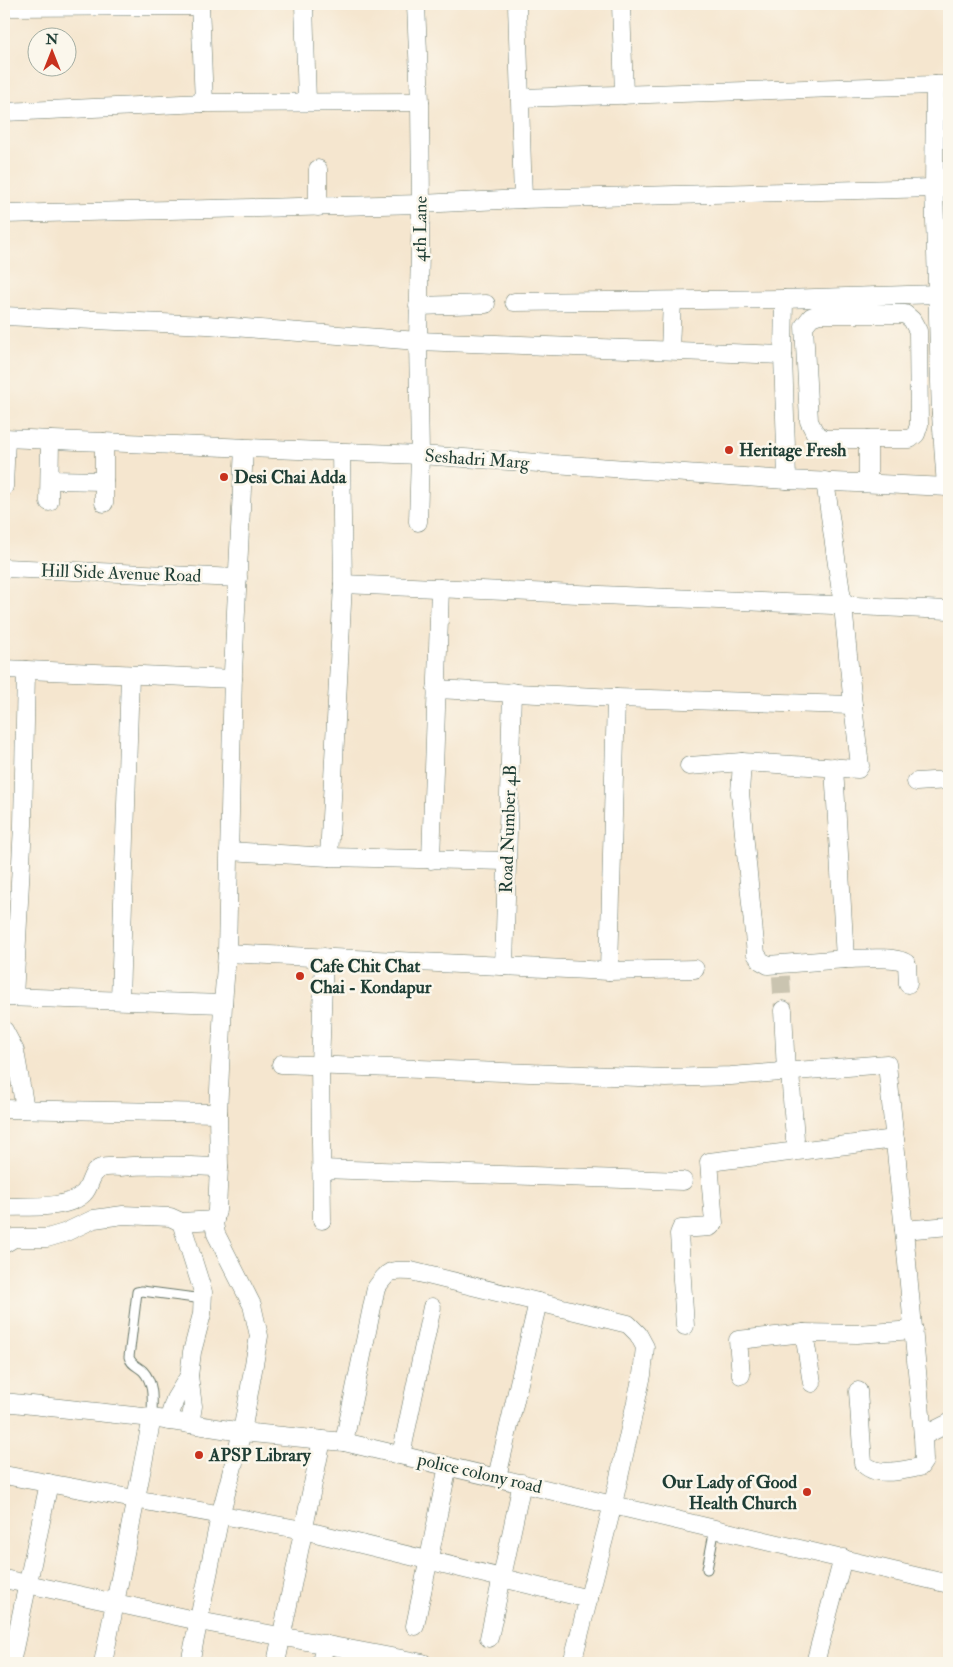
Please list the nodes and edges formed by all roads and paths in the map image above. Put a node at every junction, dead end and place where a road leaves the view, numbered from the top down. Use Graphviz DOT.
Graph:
graph roads {
  1 [pos="304,4"];
  2 [pos="416,4"];
  3 [pos="517,4"];
  4 [pos="621,4"];
  5 [pos="110,5"];
  6 [pos="200,5"];
  7 [pos="4,7"];
  8 [pos="942,85"];
  9 [pos="624,95"];
  10 [pos="520,98"];
  11 [pos="307,102"];
  12 [pos="420,102"];
  13 [pos="204,103"];
  14 [pos="4,112"];
  15 [pos="318,169"];
  16 [pos="934,188"];
  17 [pos="523,199"];
  18 [pos="421,204"];
  19 [pos="318,207"];
  20 [pos="4,214"];
  21 [pos="938,294"];
  22 [pos="784,299"];
  23 [pos="672,301"];
  24 [pos="514,302"];
  25 [pos="486,304"];
  26 [pos="418,306"];
  27 [pos="4,316"];
  28 [pos="418,341"];
  29 [pos="670,350"];
  30 [pos="783,355"];
  31 [pos="945,411"];
  32 [pos="5,438"];
  33 [pos="868,439"];
  34 [pos="50,440"];
  35 [pos="104,442"];
  36 [pos="244,448"];
  37 [pos="341,452"];
  38 [pos="420,455"];
  39 [pos="50,480"];
  40 [pos="787,480"];
  41 [pos="104,481"];
  42 [pos="825,481"];
  43 [pos="868,483"];
  44 [pos="4,487"];
  45 [pos="947,487"];
  46 [pos="49,502"];
  47 [pos="104,503"];
  48 [pos="418,522"];
  49 [pos="4,568"];
  50 [pos="238,578"];
  51 [pos="343,584"];
  52 [pos="440,588"];
  53 [pos="844,606"];
  54 [pos="949,613"];
  55 [pos="4,669"];
  56 [pos="26,670"];
  57 [pos="130,675"];
  58 [pos="233,679"];
  59 [pos="436,689"];
  60 [pos="512,692"];
  61 [pos="616,698"];
  62 [pos="853,705"];
  63 [pos="742,762"];
  64 [pos="688,766"];
  65 [pos="834,767"];
  66 [pos="949,780"];
  67 [pos="916,782"];
  68 [pos="229,851"];
  69 [pos="329,857"];
  70 [pos="430,860"];
  71 [pos="507,861"];
  72 [pos="227,953"];
  73 [pos="324,958"];
  74 [pos="845,960"];
  75 [pos="504,966"];
  76 [pos="695,969"];
  77 [pos="609,971"];
  78 [pos="908,984"];
  79 [pos="9,997"];
  80 [pos="120,1000"];
  81 [pos="223,1004"];
  82 [pos="783,1010"];
  83 [pos="4,1030"];
  84 [pos="280,1064"];
  85 [pos="320,1064"];
  86 [pos="788,1072"];
  87 [pos="4,1109"];
  88 [pos="25,1109"];
  89 [pos="218,1113"];
  90 [pos="795,1139"];
  91 [pos="896,1139"];
  92 [pos="219,1167"];
  93 [pos="321,1169"];
  94 [pos="683,1181"];
  95 [pos="4,1208"];
  96 [pos="215,1220"];
  97 [pos="322,1220"];
  98 [pos="181,1222"];
  99 [pos="949,1226"];
  100 [pos="904,1230"];
  101 [pos="4,1244"];
  102 [pos="203,1299"];
  103 [pos="538,1302"];
  104 [pos="432,1306"];
  105 [pos="685,1326"];
  106 [pos="914,1330"];
  107 [pos="804,1333"];
  108 [pos="741,1375"];
  109 [pos="189,1376"];
  110 [pos="812,1383"];
  111 [pos="858,1391"];
  112 [pos="4,1402"];
  113 [pos="160,1419"];
  114 [pos="949,1423"];
  115 [pos="190,1424"];
  116 [pos="242,1432"];
  117 [pos="923,1436"];
  118 [pos="322,1440"];
  119 [pos="344,1442"];
  120 [pos="401,1455"];
  121 [pos="448,1466"];
  122 [pos="4,1475"];
  123 [pos="497,1477"];
  124 [pos="49,1483"];
  125 [pos="522,1483"];
  126 [pos="136,1500"];
  127 [pos="613,1504"];
  128 [pos="220,1516"];
  129 [pos="715,1528"];
  130 [pos="303,1530"];
  131 [pos="843,1558"];
  132 [pos="429,1560"];
  133 [pos="707,1569"];
  134 [pos="502,1578"];
  135 [pos="4,1579"];
  136 [pos="28,1584"];
  137 [pos="949,1584"];
  138 [pos="589,1599"];
  139 [pos="115,1603"];
  140 [pos="199,1621"];
  141 [pos="415,1626"];
  142 [pos="282,1636"];
  143 [pos="489,1638"];
  144 [pos="325,1644"];
  145 [pos="11,1663"];
  146 [pos="103,1663"];
  147 [pos="190,1663"];
  148 [pos="276,1663"];
  149 [pos="321,1663"];
  150 [pos="423,1663"];
  151 [pos="572,1663"];
  152 [pos="815,1663"];
  1 -- 11 [label="street"];
  2 -- 12 [label="street, 4th Lane"];
  3 -- 10 [label="street"];
  4 -- 9 [label="street"];
  5 -- 6 [label="street"];
  5 -- 7 [label="street"];
  6 -- 13 [label="street"];
  8 -- 9 [label="street"];
  8 -- 16 [label="street"];
  9 -- 10 [label="street"];
  10 -- 17 [label="street"];
  11 -- 12 [label="street"];
  11 -- 13 [label="street"];
  12 -- 18 [label="street, 4th Lane"];
  13 -- 14 [label="street"];
  15 -- 19 [label="street"];
  16 -- 17 [label="street"];
  16 -- 21 [label="street"];
  17 -- 18 [label="street"];
  18 -- 19 [label="street"];
  18 -- 26 [label="street, 4th Lane"];
  19 -- 20 [label="street"];
  21 -- 22 [label="street"];
  21 -- 31 [label="street"];
  22 -- 23 [label="street"];
  22 -- 30 [label="street"];
  23 -- 24 [label="street"];
  23 -- 29 [label="street"];
  25 -- 26 [label="street"];
  26 -- 28 [label="street, 4th Lane"];
  27 -- 28 [label="street"];
  28 -- 29 [label="street"];
  28 -- 38 [label="street, 4th Lane"];
  29 -- 30 [label="street"];
  30 -- 40 [label="street"];
  31 -- 45 [label="street"];
  32 -- 34 [label="street, Seshadri Marg"];
  32 -- 44 [label="street"];
  33 -- 33 [label="street"];
  33 -- 43 [label="street"];
  34 -- 35 [label="street, Seshadri Marg"];
  34 -- 39 [label="street"];
  35 -- 36 [label="street, Seshadri Marg"];
  35 -- 41 [label="street"];
  36 -- 37 [label="street, Seshadri Marg"];
  36 -- 50 [label="street"];
  37 -- 38 [label="street, Seshadri Marg"];
  37 -- 51 [label="street"];
  38 -- 40 [label="street, Seshadri Marg"];
  38 -- 48 [label="street, 4th Lane"];
  39 -- 41 [label="street"];
  39 -- 46 [label="street"];
  40 -- 42 [label="street, Seshadri Marg"];
  41 -- 47 [label="street"];
  42 -- 43 [label="street, Seshadri Marg"];
  42 -- 53 [label="street"];
  43 -- 45 [label="street, Seshadri Marg"];
  49 -- 50 [label="street, Hill Side Avenue Road"];
  50 -- 58 [label="street"];
  51 -- 52 [label="street"];
  51 -- 69 [label="street"];
  52 -- 53 [label="street"];
  52 -- 59 [label="street"];
  53 -- 54 [label="street"];
  53 -- 62 [label="street"];
  55 -- 56 [label="street"];
  56 -- 57 [label="street"];
  56 -- 79 [label="street"];
  57 -- 58 [label="street"];
  57 -- 80 [label="street"];
  58 -- 68 [label="street"];
  59 -- 60 [label="street"];
  59 -- 70 [label="street"];
  60 -- 61 [label="street"];
  60 -- 71 [label="street, Road Number 4B"];
  61 -- 62 [label="street"];
  61 -- 77 [label="street"];
  62 -- 65 [label="street"];
  63 -- 64 [label="street"];
  63 -- 65 [label="street"];
  63 -- 74 [label="street"];
  65 -- 74 [label="street"];
  66 -- 67 [label="street"];
  68 -- 69 [label="street"];
  68 -- 72 [label="street"];
  69 -- 70 [label="street"];
  70 -- 71 [label="street"];
  71 -- 75 [label="street, Road Number 4B"];
  72 -- 73 [label="street"];
  72 -- 81 [label="street"];
  73 -- 75 [label="street"];
  73 -- 85 [label="street"];
  74 -- 78 [label="street"];
  75 -- 77 [label="street"];
  76 -- 77 [label="street"];
  79 -- 80 [label="street"];
  80 -- 81 [label="street"];
  81 -- 89 [label="street"];
  82 -- 86 [label="street"];
  83 -- 88 [label="street"];
  84 -- 85 [label="street"];
  85 -- 86 [label="street"];
  85 -- 93 [label="street"];
  86 -- 90 [label="street"];
  86 -- 91 [label="street"];
  87 -- 88 [label="street"];
  88 -- 89 [label="street"];
  89 -- 92 [label="street"];
  91 -- 100 [label="street"];
  91 -- 105 [label="street"];
  92 -- 95 [label="street"];
  92 -- 96 [label="street"];
  93 -- 94 [label="street"];
  93 -- 97 [label="street"];
  96 -- 98 [label="street"];
  96 -- 116 [label="street"];
  98 -- 101 [label="street"];
  98 -- 102 [label="street"];
  99 -- 100 [label="street"];
  100 -- 106 [label="street"];
  102 -- 109 [label="street"];
  102 -- 113 [label="lane"];
  103 -- 119 [label="street"];
  103 -- 123 [label="street"];
  103 -- 127 [label="street"];
  104 -- 120 [label="street"];
  106 -- 107 [label="street"];
  106 -- 117 [label="street"];
  107 -- 108 [label="street"];
  107 -- 110 [label="street"];
  109 -- 113 [label="street"];
  109 -- 115 [label="street"];
  111 -- 117 [label="street"];
  112 -- 113 [label="street, police colony road"];
  113 -- 115 [label="street, police colony road"];
  113 -- 126 [label="street"];
  114 -- 117 [label="street"];
  115 -- 116 [label="street, police colony road"];
  116 -- 118 [label="street, police colony road"];
  116 -- 128 [label="street"];
  118 -- 119 [label="street, police colony road"];
  118 -- 130 [label="street"];
  119 -- 120 [label="street, police colony road"];
  120 -- 121 [label="street, police colony road"];
  121 -- 123 [label="street, police colony road"];
  121 -- 132 [label="street"];
  122 -- 124 [label="street"];
  123 -- 125 [label="street, police colony road"];
  124 -- 126 [label="street"];
  124 -- 136 [label="street"];
  125 -- 127 [label="street, police colony road"];
  125 -- 134 [label="street"];
  126 -- 128 [label="street"];
  126 -- 139 [label="street"];
  127 -- 129 [label="street, police colony road"];
  127 -- 138 [label="street"];
  128 -- 130 [label="street"];
  128 -- 140 [label="street"];
  129 -- 131 [label="street, police colony road"];
  129 -- 133 [label="lane"];
  130 -- 132 [label="street"];
  130 -- 142 [label="street"];
  131 -- 137 [label="street, police colony road"];
  131 -- 152 [label="street"];
  132 -- 134 [label="street"];
  132 -- 141 [label="street"];
  134 -- 138 [label="street"];
  134 -- 143 [label="street"];
  135 -- 136 [label="street"];
  136 -- 139 [label="street"];
  136 -- 145 [label="street"];
  138 -- 151 [label="street"];
  139 -- 140 [label="street"];
  139 -- 146 [label="street"];
  140 -- 142 [label="street"];
  140 -- 147 [label="street"];
  142 -- 144 [label="street"];
  142 -- 148 [label="street"];
  144 -- 149 [label="street"];
  144 -- 150 [label="street"];
}
